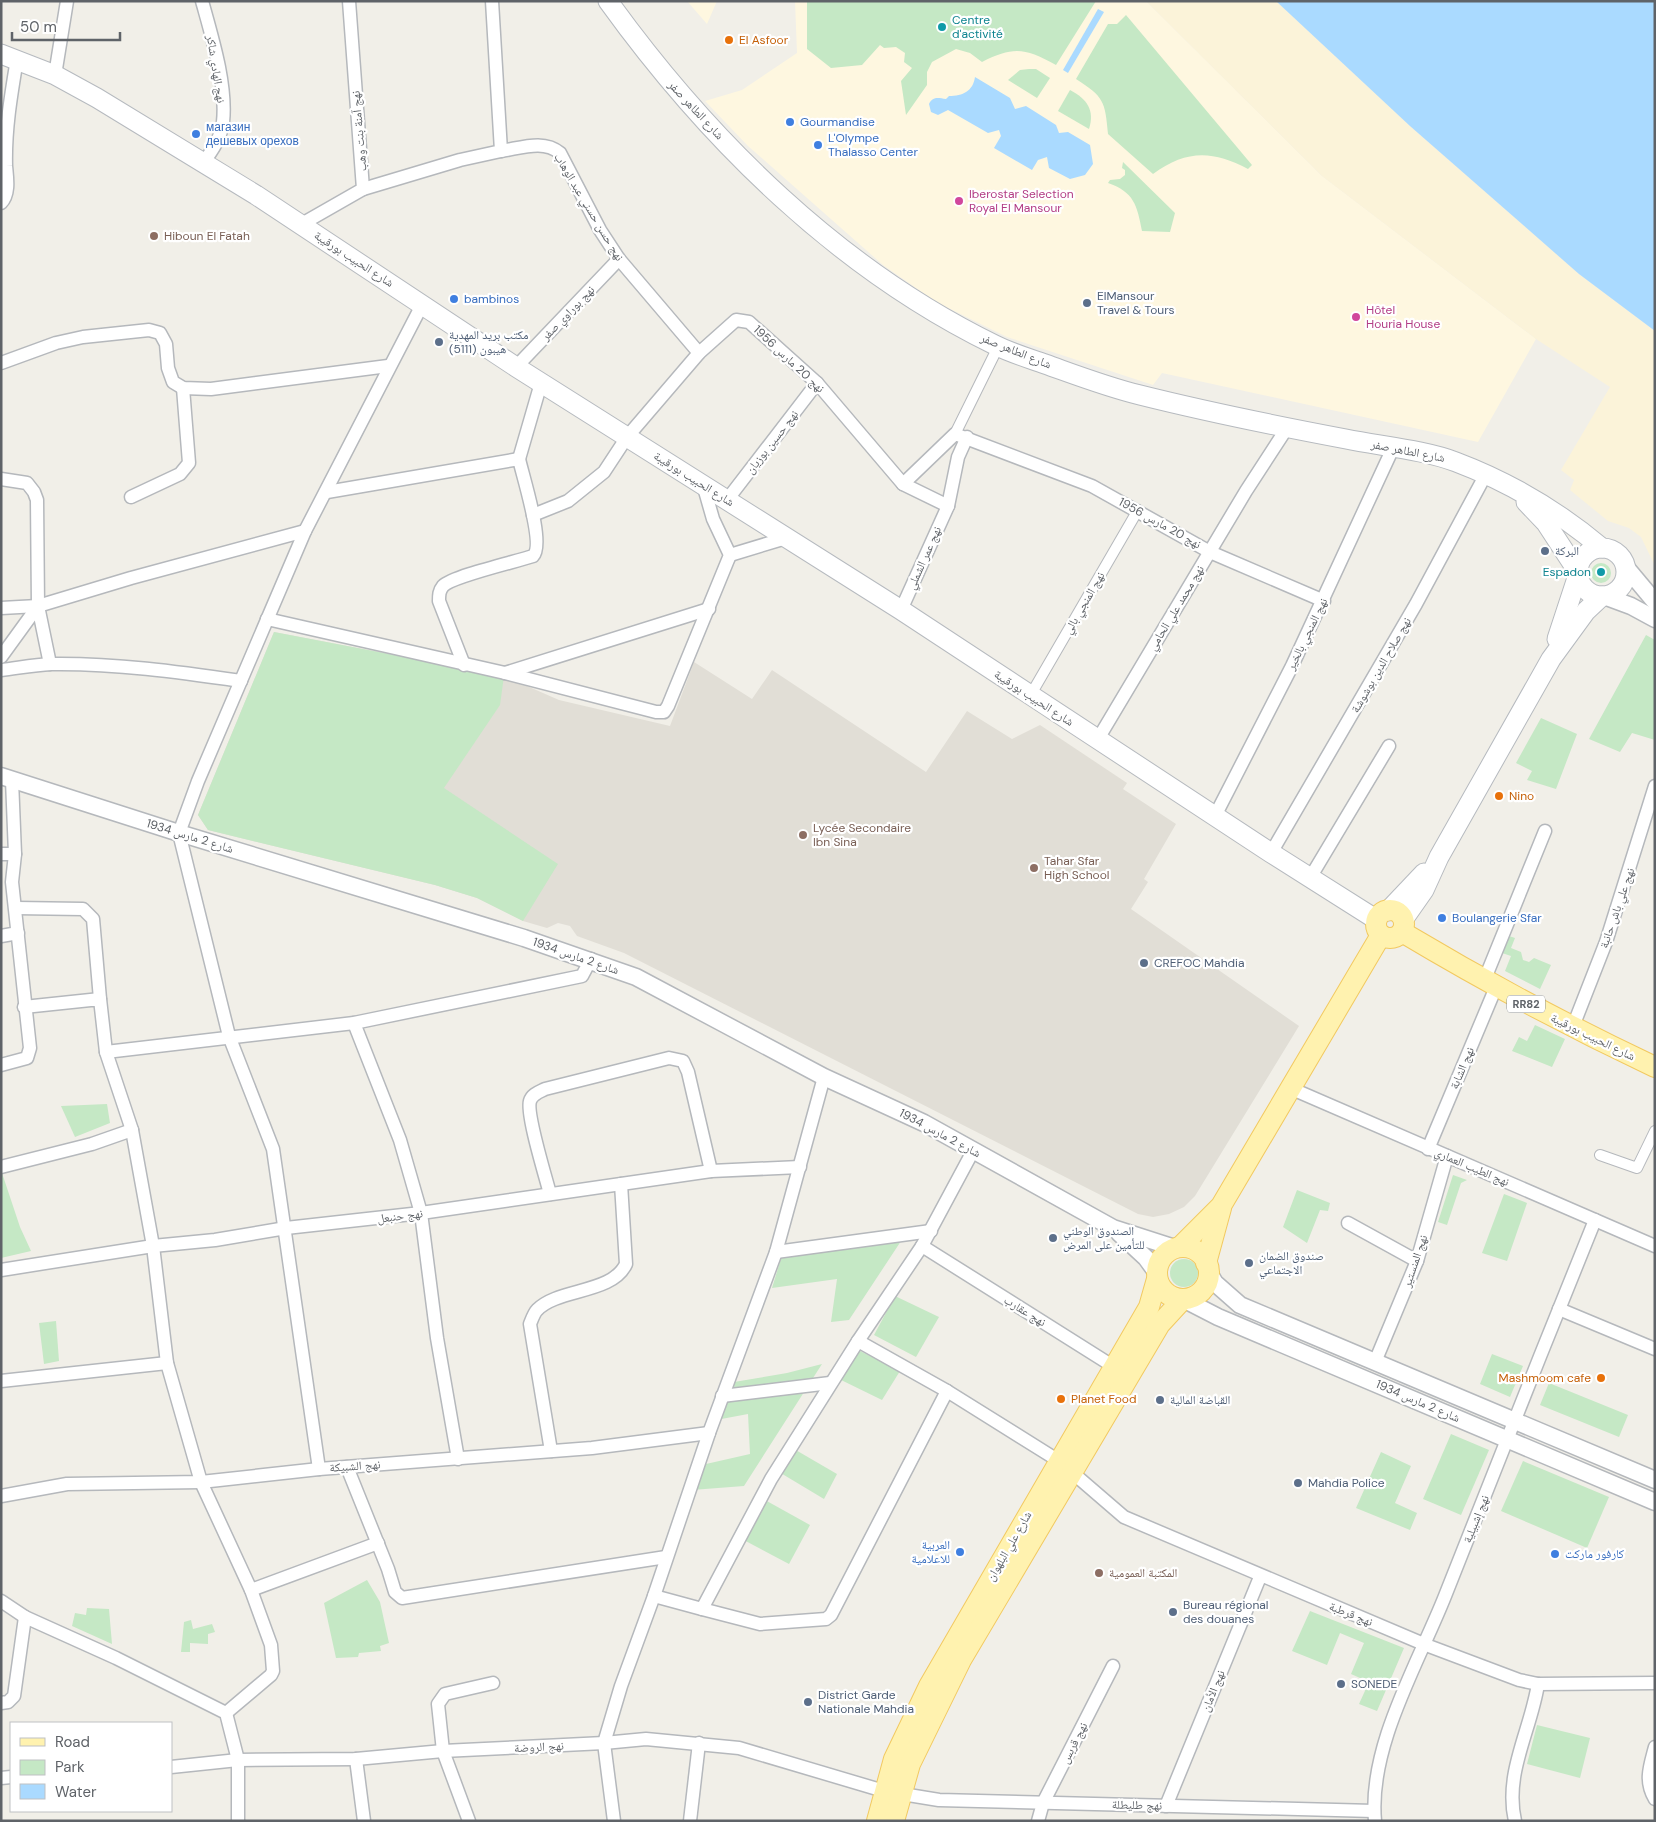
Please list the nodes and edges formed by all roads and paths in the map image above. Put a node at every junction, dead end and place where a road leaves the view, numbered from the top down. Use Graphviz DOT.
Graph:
graph roads {
  1 [pos="67,1"];
  2 [pos="202,1"];
  3 [pos="349,1"];
  4 [pos="492,1"];
  5 [pos="608,1"];
  6 [pos="9,56"];
  7 [pos="55,75"];
  8 [pos="501,151"];
  9 [pos="204,163"];
  10 [pos="364,189"];
  11 [pos="1,203"];
  12 [pos="300,224"];
  13 [pos="619,259"];
  14 [pos="423,304"];
  15 [pos="998,347"];
  16 [pos="698,353"];
  17 [pos="1,363"];
  18 [pos="388,366"];
  19 [pos="516,367"];
  20 [pos="541,383"];
  21 [pos="817,383"];
  22 [pos="183,388"];
  23 [pos="1287,428"];
  24 [pos="961,436"];
  25 [pos="627,437"];
  26 [pos="1393,448"];
  27 [pos="519,459"];
  28 [pos="1486,474"];
  29 [pos="1,479"];
  30 [pos="703,484"];
  31 [pos="903,484"];
  32 [pos="1512,486"];
  33 [pos="327,492"];
  34 [pos="131,497"];
  35 [pos="727,500"];
  36 [pos="948,506"];
  37 [pos="1138,510"];
  38 [pos="533,515"];
  39 [pos="305,532"];
  40 [pos="786,538"];
  41 [pos="1602,548"];
  42 [pos="1210,552"];
  43 [pos="730,555"];
  44 [pos="1625,566"];
  45 [pos="1578,573"];
  46 [pos="1603,596"];
  47 [pos="1324,600"];
  48 [pos="1655,602"];
  49 [pos="38,606"];
  50 [pos="1,608"];
  51 [pos="709,609"];
  52 [pos="901,610"];
  53 [pos="267,619"];
  54 [pos="1655,619"];
  55 [pos="1,657"];
  56 [pos="1550,659"];
  57 [pos="50,664"];
  58 [pos="464,665"];
  59 [pos="1,670"];
  60 [pos="505,673"];
  61 [pos="242,681"];
  62 [pos="1030,696"];
  63 [pos="1098,739"];
  64 [pos="1389,746"];
  65 [pos="7,778"];
  66 [pos="1655,786"];
  67 [pos="1215,816"];
  68 [pos="1545,830"];
  69 [pos="179,833"];
  70 [pos="1271,853"];
  71 [pos="1,854"];
  72 [pos="15,854"];
  73 [pos="1310,878"];
  74 [pos="16,908"];
  75 [pos="1390,923"];
  76 [pos="18,934"];
  77 [pos="1,936"];
  78 [pos="591,959"];
  79 [pos="1490,984"];
  80 [pos="100,999"];
  81 [pos="24,1007"];
  82 [pos="354,1023"];
  83 [pos="1572,1028"];
  84 [pos="229,1036"];
  85 [pos="106,1052"];
  86 [pos="1,1066"];
  87 [pos="1655,1067"];
  88 [pos="824,1077"];
  89 [pos="1290,1088"];
  90 [pos="132,1130"];
  91 [pos="1655,1131"];
  92 [pos="1428,1149"];
  93 [pos="974,1151"];
  94 [pos="1600,1155"];
  95 [pos="1447,1156"];
  96 [pos="1,1167"];
  97 [pos="800,1167"];
  98 [pos="711,1172"];
  99 [pos="621,1184"];
  100 [pos="550,1194"];
  101 [pos="1221,1206"];
  102 [pos="421,1213"];
  103 [pos="1595,1220"];
  104 [pos="1348,1223"];
  105 [pos="286,1228"];
  106 [pos="1114,1228"];
  107 [pos="932,1230"];
  108 [pos="153,1246"];
  109 [pos="922,1246"];
  110 [pos="1655,1246"];
  111 [pos="1178,1248"];
  112 [pos="776,1252"];
  113 [pos="1417,1261"];
  114 [pos="1207,1267"];
  115 [pos="1,1270"];
  116 [pos="1157,1276"];
  117 [pos="1183,1299"];
  118 [pos="1559,1309"];
  119 [pos="858,1341"];
  120 [pos="1655,1349"];
  121 [pos="1375,1362"];
  122 [pos="167,1363"];
  123 [pos="1122,1372"];
  124 [pos="1,1381"];
  125 [pos="830,1383"];
  126 [pos="947,1391"];
  127 [pos="722,1396"];
  128 [pos="1514,1421"];
  129 [pos="709,1433"];
  130 [pos="1507,1439"];
  131 [pos="550,1451"];
  132 [pos="458,1458"];
  133 [pos="1065,1466"];
  134 [pos="346,1467"];
  135 [pos="319,1469"];
  136 [pos="1655,1480"];
  137 [pos="201,1482"];
  138 [pos="1,1496"];
  139 [pos="1655,1502"];
  140 [pos="378,1543"];
  141 [pos="666,1557"];
  142 [pos="1260,1576"];
  143 [pos="251,1590"];
  144 [pos="654,1596"];
  145 [pos="1,1601"];
  146 [pos="702,1610"];
  147 [pos="24,1617"];
  148 [pos="1426,1645"];
  149 [pos="1113,1666"];
  150 [pos="493,1683"];
  151 [pos="1655,1683"];
  152 [pos="1538,1684"];
  153 [pos="1,1703"];
  154 [pos="226,1713"];
  155 [pos="604,1743"];
  156 [pos="699,1744"];
  157 [pos="1655,1747"];
  158 [pos="443,1751"];
  159 [pos="356,1759"];
  160 [pos="238,1760"];
  161 [pos="172,1766"];
  162 [pos="892,1793"];
  163 [pos="1655,1799"];
  164 [pos="1043,1803"];
  165 [pos="1166,1806"];
  166 [pos="1262,1815"];
  167 [pos="1375,1816"];
  168 [pos="238,1821"];
  169 [pos="364,1821"];
  170 [pos="469,1821"];
  171 [pos="614,1821"];
  172 [pos="690,1821"];
  173 [pos="877,1821"];
  174 [pos="894,1821"];
  175 [pos="1038,1821"];
  176 [pos="1515,1821"];
  1 -- 7 [label="street"];
  2 -- 9 [label="street, نهج الهادي شاكر"];
  3 -- 10 [label="street, نهج آمنة بنت وهب"];
  4 -- 8 [label="street"];
  5 -- 15 [label="main road, شارع الطاهر صفر"];
  6 -- 7 [label="main road, شارع الحبيب بورقيبة / RR82"];
  6 -- 11 [label="street"];
  7 -- 9 [label="main road, شارع الحبيب بورقيبة / RR82"];
  8 -- 10 [label="street, نهج حسن حسني عبد الوهاب"];
  8 -- 13 [label="street, نهج حسن حسني عبد الوهاب"];
  9 -- 12 [label="main road, شارع الحبيب بورقيبة / RR82"];
  10 -- 12 [label="street, نهج آمنة بنت وهب"];
  12 -- 14 [label="main road, شارع الحبيب بورقيبة / RR82"];
  13 -- 16 [label="street, نهج حسن حسني عبد الوهاب"];
  13 -- 19 [label="street, نهج بوراوي صفر"];
  14 -- 18 [label="street"];
  14 -- 19 [label="main road, شارع الحبيب بورقيبة / RR82"];
  15 -- 23 [label="main road, شارع الطاهر صفر"];
  15 -- 24 [label="street"];
  16 -- 21 [label="street, نهج 20 مارس 1956"];
  16 -- 25 [label="street, نهج 20 مارس 1956"];
  17 -- 22 [label="street"];
  18 -- 22 [label="street"];
  18 -- 33 [label="street"];
  19 -- 20 [label="main road, شارع الحبيب بورقيبة / RR82"];
  20 -- 25 [label="main road, شارع الحبيب بورقيبة / RR82"];
  20 -- 27 [label="street"];
  21 -- 31 [label="street, نهج 20 مارس 1956"];
  21 -- 35 [label="street, نهج حسين بوزيان"];
  22 -- 34 [label="street"];
  23 -- 26 [label="main road, شارع الطاهر صفر"];
  23 -- 42 [label="street, نهج محمد علي الحامي"];
  24 -- 31 [label="street"];
  24 -- 36 [label="street"];
  24 -- 37 [label="street, نهج 20 مارس 1956"];
  25 -- 30 [label="main road, شارع الحبيب بورقيبة / RR82"];
  25 -- 38 [label="street, نهج 20 مارس 1956"];
  26 -- 28 [label="main road, شارع الطاهر صفر"];
  26 -- 47 [label="street, نهج المنجي بالخير"];
  27 -- 33 [label="street"];
  27 -- 38 [label="street"];
  28 -- 32 [label="main road, شارع الطاهر صفر"];
  28 -- 70 [label="street, نهج صلاح الدين بوشوشة"];
  29 -- 49 [label="street"];
  30 -- 35 [label="main road, شارع الحبيب بورقيبة / RR82"];
  30 -- 43 [label="street"];
  31 -- 36 [label="street, نهج 20 مارس 1956"];
  32 -- 41 [label="main road, شارع الطاهر صفر"];
  32 -- 45 [label="main road, شارع الطاهر صفر"];
  33 -- 39 [label="street"];
  35 -- 40 [label="main road, شارع الحبيب بورقيبة / RR82"];
  36 -- 52 [label="street, نهج عمر الشملي"];
  37 -- 42 [label="street, نهج 20 مارس 1956"];
  37 -- 62 [label="street, نهج المنجي بالي"];
  38 -- 58 [label="street"];
  39 -- 49 [label="street"];
  39 -- 53 [label="street"];
  40 -- 43 [label="street"];
  40 -- 52 [label="main road, شارع الحبيب بورقيبة / RR82"];
  41 -- 44 [label="main road"];
  41 -- 45 [label="main road"];
  42 -- 47 [label="street, نهج 20 مارس 1956"];
  42 -- 63 [label="street, نهج محمد علي الحامي"];
  43 -- 51 [label="street"];
  44 -- 46 [label="main road"];
  44 -- 48 [label="street"];
  45 -- 46 [label="main road"];
  45 -- 56 [label="main road"];
  46 -- 54 [label="street"];
  46 -- 56 [label="main road"];
  47 -- 67 [label="street, نهج المنجي بالخير"];
  49 -- 50 [label="street"];
  49 -- 55 [label="street"];
  49 -- 57 [label="street"];
  51 -- 60 [label="street"];
  51 -- 60 [label="street"];
  52 -- 62 [label="main road, شارع الحبيب بورقيبة / RR82"];
  53 -- 58 [label="street"];
  53 -- 61 [label="street"];
  56 -- 75 [label="main road"];
  57 -- 59 [label="street"];
  57 -- 61 [label="street"];
  58 -- 60 [label="street"];
  61 -- 69 [label="street"];
  62 -- 63 [label="main road, شارع الحبيب بورقيبة / RR82"];
  63 -- 67 [label="main road, شارع الحبيب بورقيبة / RR82"];
  64 -- 73 [label="street"];
  65 -- 69 [label="street, شارع 2 مارس 1934"];
  65 -- 72 [label="street"];
  66 -- 83 [label="street, نهج علي باش حانبة"];
  67 -- 70 [label="main road, شارع الحبيب بورقيبة / RR82"];
  68 -- 79 [label="street, نهج الشابة"];
  69 -- 78 [label="street, شارع 2 مارس 1934"];
  69 -- 84 [label="street"];
  70 -- 73 [label="main road, شارع الحبيب بورقيبة / RR82"];
  71 -- 72 [label="street"];
  72 -- 74 [label="street"];
  73 -- 75 [label="main road, شارع الحبيب بورقيبة / RR82"];
  74 -- 76 [label="street"];
  74 -- 80 [label="street"];
  75 -- 79 [label="main road, شارع الحبيب بورقيبة / RR82"];
  75 -- 89 [label="main road"];
  76 -- 77 [label="street"];
  76 -- 81 [label="street"];
  78 -- 82 [label="street"];
  78 -- 88 [label="street, شارع 2 مارس 1934"];
  79 -- 83 [label="main road, شارع الحبيب بورقيبة / RR82"];
  79 -- 92 [label="street, نهج الشابة"];
  80 -- 81 [label="street"];
  80 -- 85 [label="street"];
  81 -- 86 [label="street"];
  82 -- 84 [label="street"];
  82 -- 102 [label="street"];
  83 -- 87 [label="main road, شارع الحبيب بورقيبة / RR82"];
  84 -- 85 [label="street"];
  84 -- 105 [label="street"];
  85 -- 90 [label="street"];
  88 -- 93 [label="street, شارع 2 مارس 1934"];
  88 -- 97 [label="street"];
  89 -- 92 [label="street, نهج الطيب العماري"];
  89 -- 101 [label="main road"];
  90 -- 96 [label="street"];
  90 -- 108 [label="street"];
  91 -- 94 [label="street"];
  92 -- 95 [label="street, نهج الطيب العماري"];
  93 -- 106 [label="street, شارع 2 مارس 1934"];
  93 -- 107 [label="street"];
  95 -- 103 [label="street, نهج الطيب العماري"];
  95 -- 113 [label="street, نهج المنستير"];
  97 -- 98 [label="street, نهج حنبعل"];
  97 -- 112 [label="street"];
  98 -- 99 [label="street, نهج حنبعل"];
  98 -- 100 [label="street"];
  99 -- 100 [label="street, نهج حنبعل"];
  99 -- 131 [label="street"];
  100 -- 102 [label="street, نهج حنبعل"];
  101 -- 111 [label="main road"];
  101 -- 114 [label="main road"];
  102 -- 105 [label="street, نهج حنبعل"];
  102 -- 132 [label="street"];
  103 -- 110 [label="street, نهج الطيب العماري"];
  103 -- 118 [label="street, نهج إشبيلية"];
  104 -- 113 [label="street"];
  105 -- 108 [label="street, نهج حنبعل"];
  105 -- 135 [label="street"];
  106 -- 111 [label="street, شارع 2 مارس 1934"];
  106 -- 116 [label="street, شارع 2 مارس 1934"];
  107 -- 109 [label="street"];
  107 -- 112 [label="street"];
  108 -- 115 [label="street, نهج حنبعل"];
  108 -- 122 [label="street"];
  109 -- 119 [label="street"];
  109 -- 123 [label="street, نهج عقارب"];
  111 -- 114 [label="main road"];
  111 -- 116 [label="main road"];
  112 -- 127 [label="street"];
  113 -- 121 [label="street, نهج المنستير"];
  114 -- 117 [label="main road"];
  114 -- 121 [label="street, شارع 2 مارس 1934"];
  116 -- 117 [label="main road"];
  116 -- 123 [label="main road, شارع علي البلهوان"];
  117 -- 123 [label="main road, شارع علي البلهوان"];
  117 -- 130 [label="street, شارع 2 مارس 1934"];
  118 -- 120 [label="street"];
  118 -- 128 [label="street, نهج إشبيلية"];
  119 -- 125 [label="street"];
  119 -- 126 [label="street, نهج قرطبة"];
  121 -- 128 [label="street, شارع 2 مارس 1934"];
  122 -- 124 [label="street"];
  122 -- 137 [label="street"];
  123 -- 133 [label="main road, شارع علي البلهوان"];
  125 -- 127 [label="street"];
  125 -- 146 [label="street"];
  126 -- 133 [label="street, نهج قرطبة"];
  126 -- 146 [label="street"];
  127 -- 129 [label="street"];
  128 -- 130 [label="street, نهج إشبيلية"];
  128 -- 136 [label="street, شارع 2 مارس 1934"];
  129 -- 131 [label="street, نهج الشبيكة"];
  129 -- 141 [label="street"];
  130 -- 139 [label="street, شارع 2 مارس 1934"];
  130 -- 148 [label="street, نهج إشبيلية"];
  131 -- 132 [label="street, نهج الشبيكة"];
  132 -- 134 [label="street, نهج الشبيكة"];
  133 -- 142 [label="street, نهج قرطبة"];
  133 -- 162 [label="main road, شارع علي البلهوان"];
  134 -- 135 [label="street, نهج الشبيكة"];
  134 -- 140 [label="street"];
  135 -- 137 [label="street, نهج الشبيكة"];
  137 -- 138 [label="street, نهج الشبيكة"];
  137 -- 143 [label="street"];
  140 -- 141 [label="street"];
  140 -- 143 [label="street"];
  141 -- 144 [label="street"];
  142 -- 148 [label="street, نهج قرطبة"];
  142 -- 165 [label="street, نهج الأمان"];
  143 -- 154 [label="street"];
  144 -- 146 [label="street"];
  144 -- 155 [label="street"];
  145 -- 147 [label="street"];
  147 -- 153 [label="street"];
  147 -- 154 [label="street"];
  148 -- 152 [label="street, نهج قرطبة"];
  148 -- 167 [label="street, نهج إشبيلية"];
  149 -- 164 [label="street, نهج قربس"];
  150 -- 158 [label="street"];
  151 -- 152 [label="street, نهج قرطبة"];
  152 -- 176 [label="street"];
  154 -- 160 [label="street"];
  155 -- 156 [label="street, نهج الروضة"];
  155 -- 158 [label="street, نهج الروضة"];
  155 -- 171 [label="street"];
  156 -- 162 [label="street, نهج الروضة"];
  156 -- 172 [label="street"];
  157 -- 163 [label="street"];
  158 -- 159 [label="street, نهج الروضة"];
  158 -- 170 [label="street"];
  159 -- 160 [label="street, نهج الروضة"];
  159 -- 169 [label="street"];
  160 -- 161 [label="street, نهج الروضة"];
  160 -- 168 [label="street"];
  162 -- 164 [label="street, نهج طليطلة"];
  162 -- 173 [label="main road, شارع علي البلهوان"];
  162 -- 174 [label="main road, شارع علي البلهوان"];
  164 -- 165 [label="street, نهج طليطلة"];
  164 -- 175 [label="street, نهج قربس"];
  165 -- 166 [label="street, نهج طليطلة"];
  166 -- 167 [label="street, نهج طليطلة"];
}
